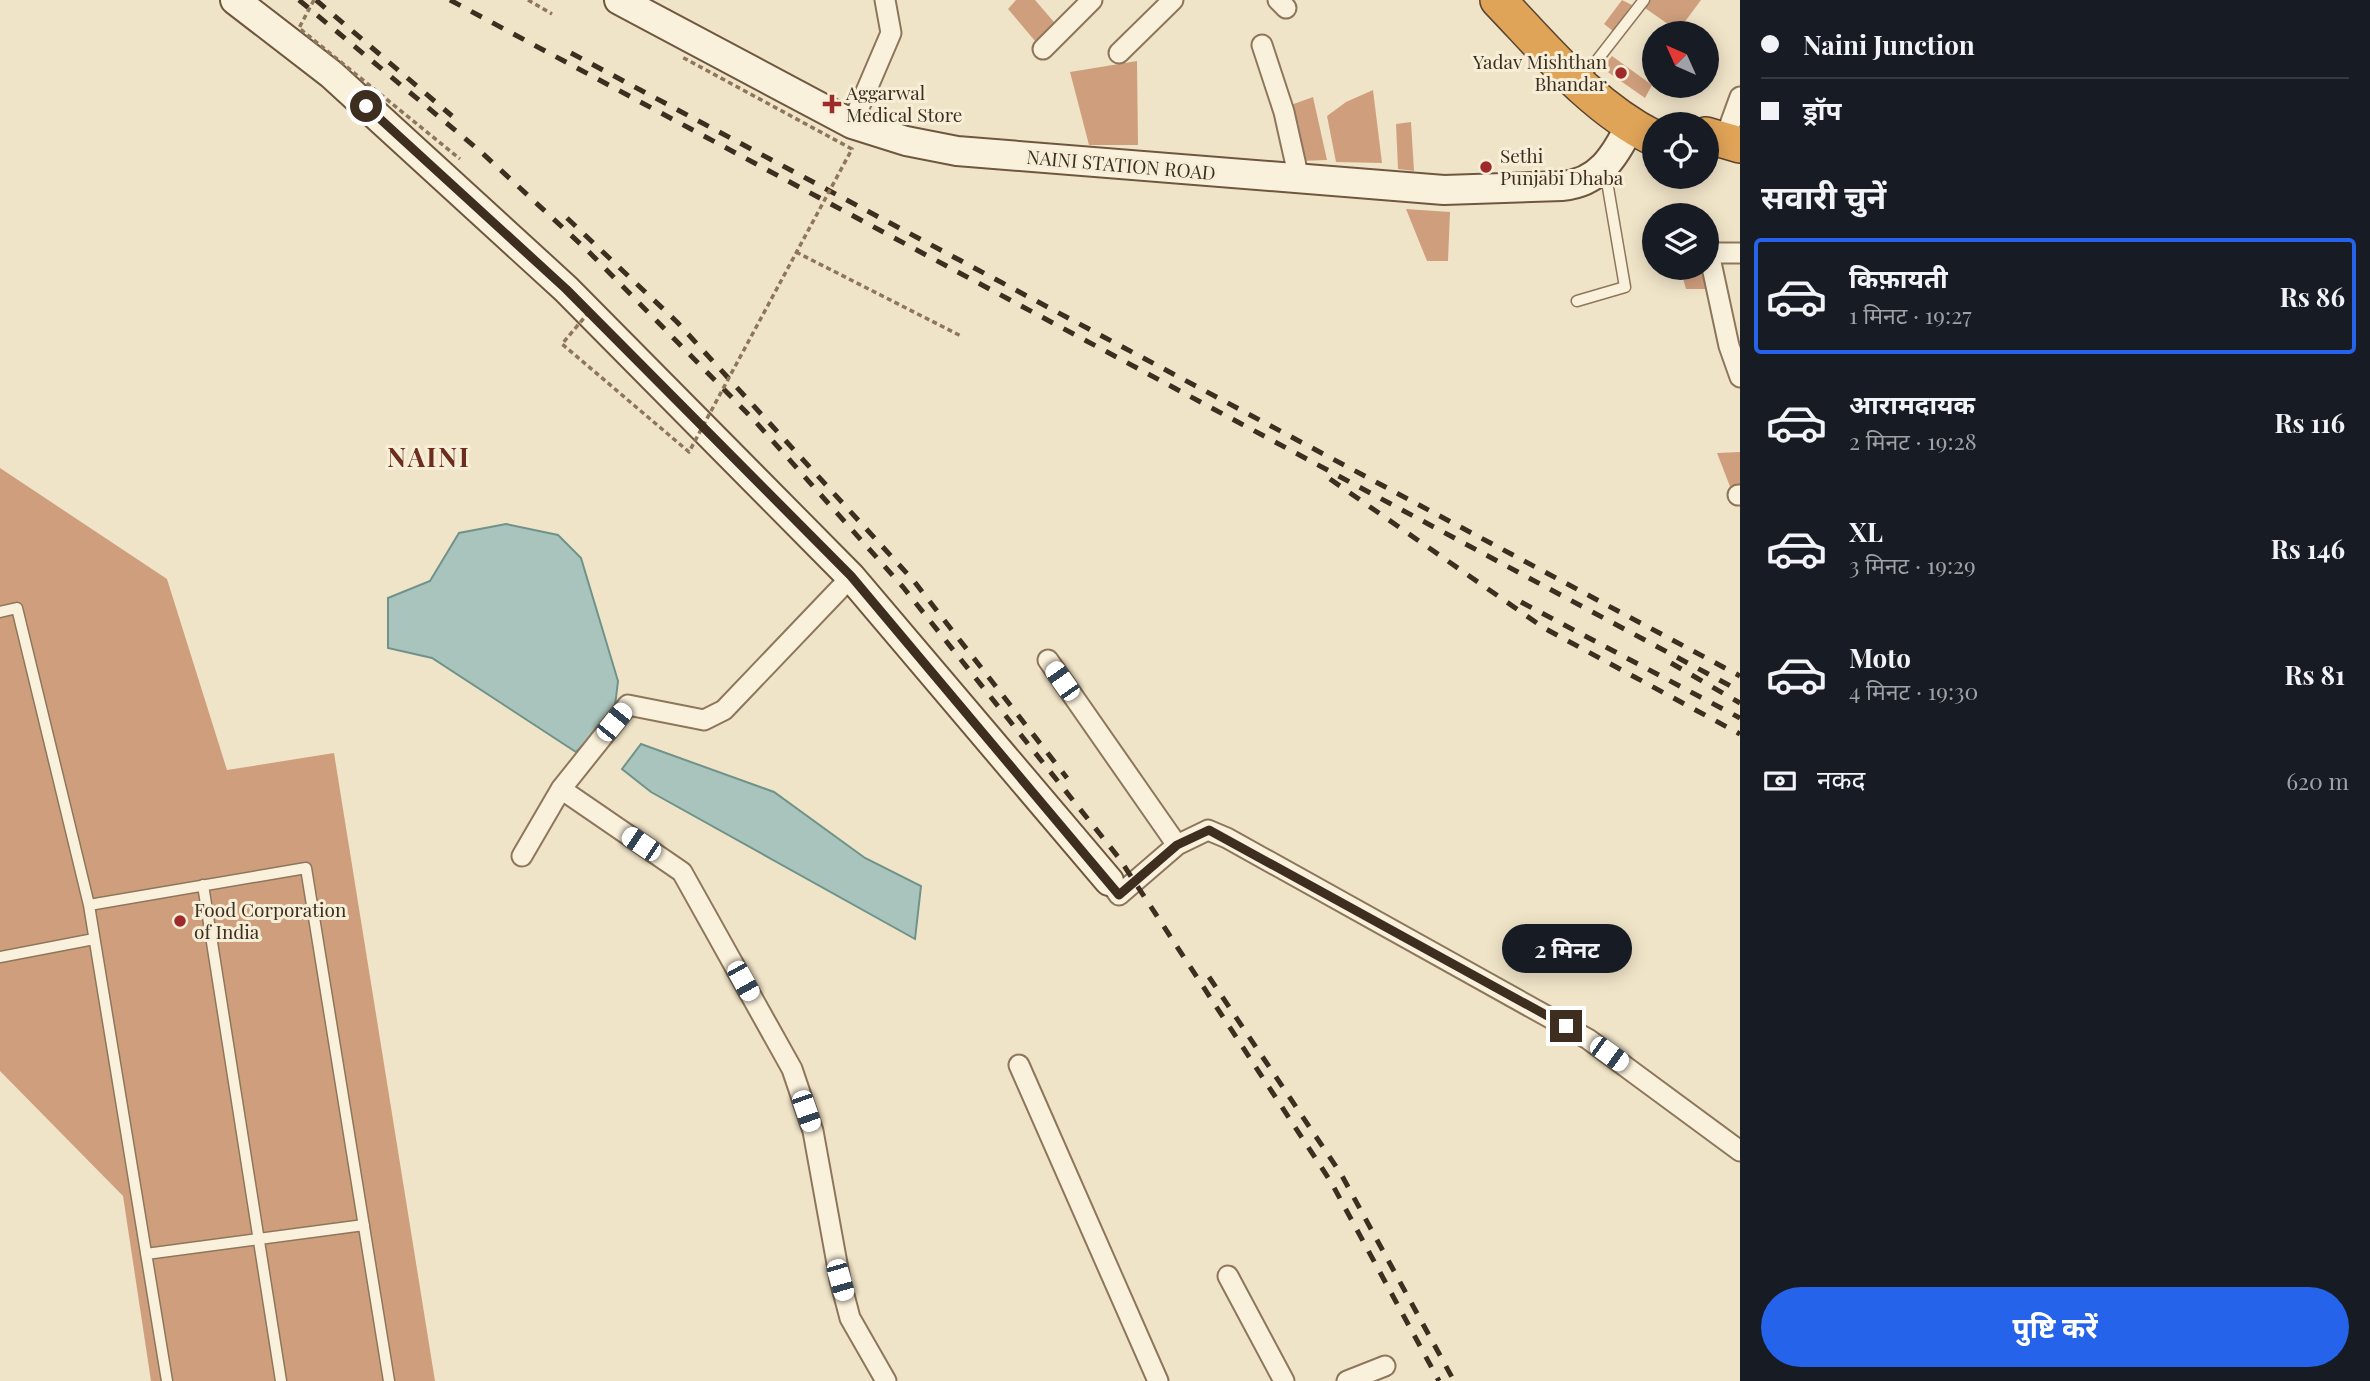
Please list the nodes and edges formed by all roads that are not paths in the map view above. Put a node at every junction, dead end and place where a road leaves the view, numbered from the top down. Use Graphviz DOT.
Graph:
graph roads {
  1 [pos="235,0"];
  2 [pos="619,0"];
  3 [pos="885,0"];
  4 [pos="1092,0"];
  5 [pos="1173,0"];
  6 [pos="1498,0"];
  7 [pos="1525,0"];
  8 [pos="1644,0"];
  9 [pos="1262,45"];
  10 [pos="1043,50"];
  11 [pos="1119,53"];
  12 [pos="1591,68"];
  13 [pos="1740,97"];
  14 [pos="1642,122"];
  15 [pos="852,124"];
  16 [pos="1723,150"];
  17 [pos="1604,166"];
  18 [pos="1299,179"];
  19 [pos="1719,253"];
  20 [pos="1740,253"];
  21 [pos="1714,280"];
  22 [pos="1577,301"];
  23 [pos="1740,377"];
  24 [pos="851,576"];
  25 [pos="0,612"];
  26 [pos="1048,660"];
  27 [pos="561,789"];
  28 [pos="1177,845"];
  29 [pos="522,856"];
  30 [pos="1109,881"];
  31 [pos="202,885"];
  32 [pos="89,905"];
  33 [pos="94,939"];
  34 [pos="0,957"];
  35 [pos="1019,1065"];
  36 [pos="1740,1151"];
  37 [pos="364,1225"];
  38 [pos="258,1239"];
  39 [pos="146,1254"];
  40 [pos="1228,1276"];
  41 [pos="1385,1366"];
  42 [pos="167,1381"];
  43 [pos="281,1381"];
  44 [pos="388,1381"];
  45 [pos="886,1381"];
  46 [pos="1158,1381"];
  47 [pos="1284,1381"];
  48 [pos="1347,1381"];
  1 -- 24 [label="street"];
  2 -- 15 [label="street, NAINI STATION ROAD"];
  3 -- 15 [label="street"];
  4 -- 10 [label="street"];
  5 -- 11 [label="street"];
  6 -- 14 [label="highway"];
  7 -- 12 [label="highway"];
  8 -- 12 [label="lane"];
  9 -- 18 [label="street"];
  12 -- 14 [label="highway"];
  13 -- 16 [label="street"];
  14 -- 17 [label="street, NAINI STATION ROAD"];
  15 -- 18 [label="street, NAINI STATION ROAD"];
  17 -- 18 [label="street, NAINI STATION ROAD"];
  17 -- 22 [label="lane"];
  19 -- 20 [label="street"];
  21 -- 23 [label="street"];
  24 -- 27 [label="street"];
  24 -- 30 [label="street"];
  25 -- 32 [label="lane"];
  26 -- 28 [label="street"];
  27 -- 29 [label="street"];
  27 -- 45 [label="street"];
  28 -- 30 [label="street"];
  28 -- 36 [label="street"];
  31 -- 32 [label="lane"];
  31 -- 37 [label="lane"];
  31 -- 38 [label="lane"];
  32 -- 33 [label="lane"];
  33 -- 34 [label="lane"];
  33 -- 39 [label="lane"];
  35 -- 46 [label="street"];
  37 -- 38 [label="lane"];
  37 -- 44 [label="lane"];
  38 -- 39 [label="lane"];
  38 -- 43 [label="lane"];
  39 -- 42 [label="lane"];
  40 -- 47 [label="street"];
  41 -- 48 [label="street"];
}
